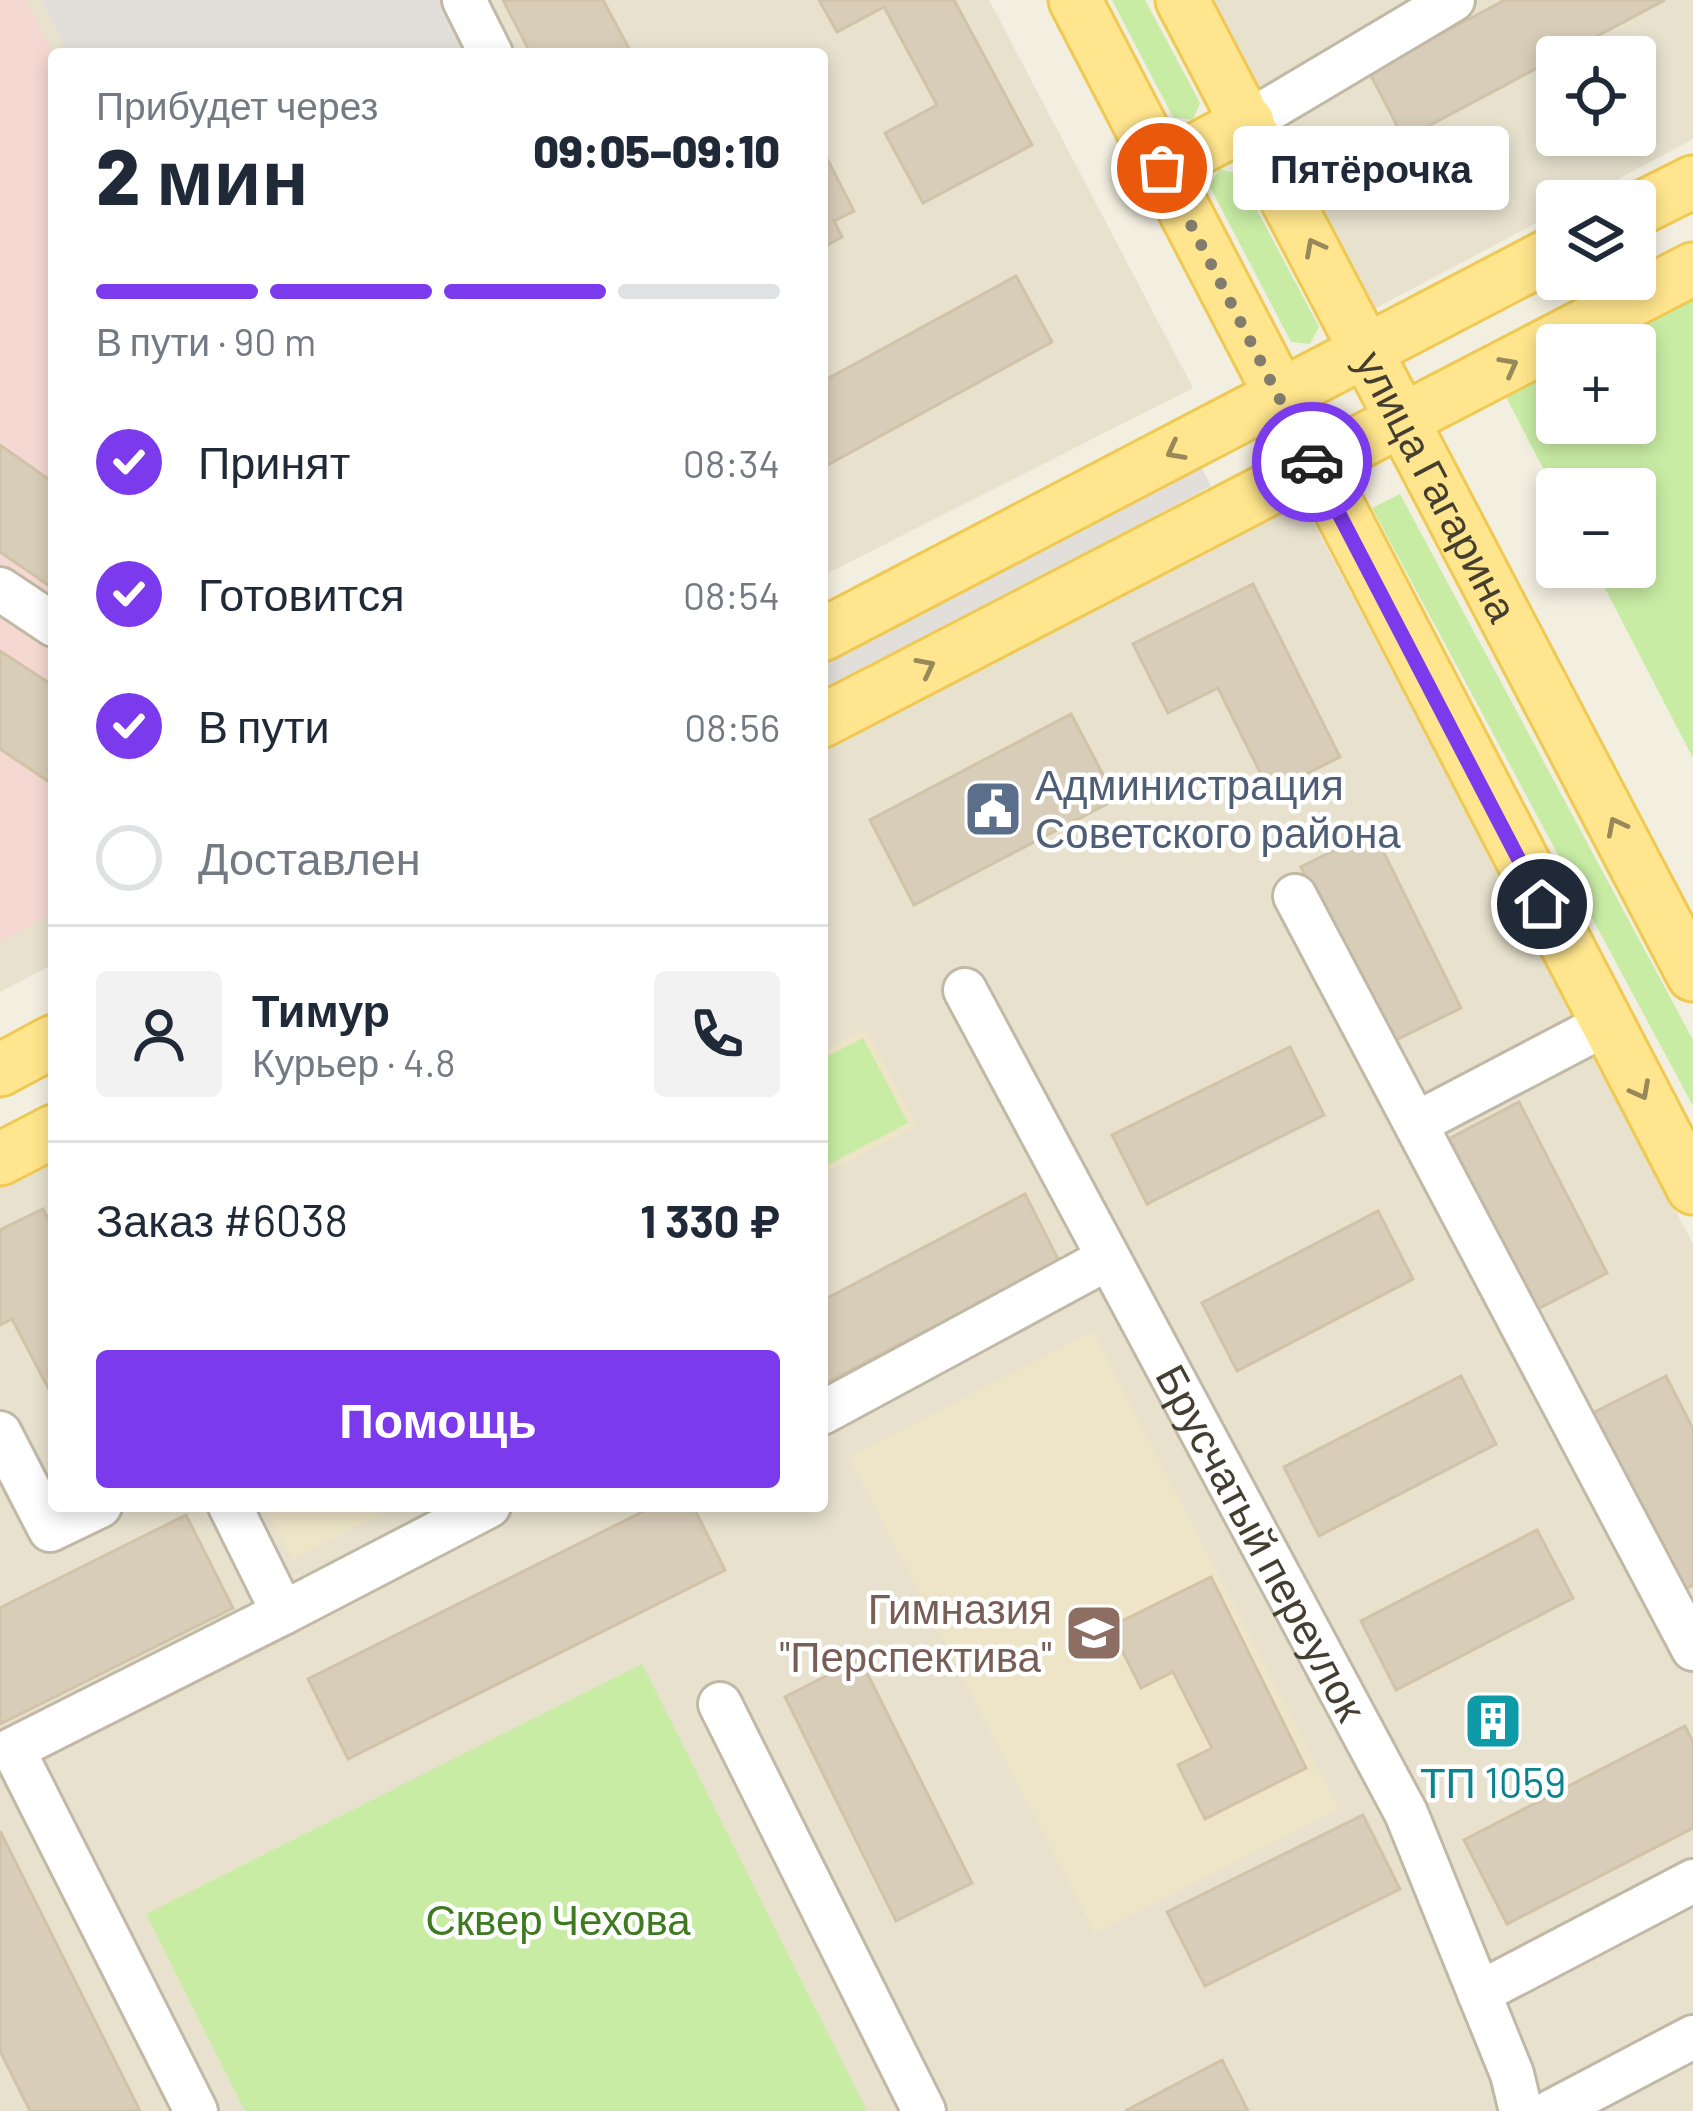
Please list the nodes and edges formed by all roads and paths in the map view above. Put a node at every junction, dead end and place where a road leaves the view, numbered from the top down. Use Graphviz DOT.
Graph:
graph roads {
  1 [pos="464,0"];
  2 [pos="1075,0"];
  3 [pos="1182,0"];
  4 [pos="1452,0"];
  5 [pos="488,48"];
  6 [pos="1248,122"];
  7 [pos="1162,168"];
  8 [pos="1693,182"];
  9 [pos="1656,200"];
  10 [pos="1536,262"];
  11 [pos="1693,269"];
  12 [pos="1368,351"];
  13 [pos="1279,397"];
  14 [pos="1406,421"];
  15 [pos="1315,466"];
  16 [pos="0,589"];
  17 [pos="48,622"];
  18 [pos="828,632"];
  19 [pos="828,718"];
  20 [pos="1295,896"];
  21 [pos="1693,975"];
  22 [pos="965,990"];
  23 [pos="1606,1024"];
  24 [pos="48,1044"];
  25 [pos="0,1070"];
  26 [pos="1417,1124"];
  27 [pos="48,1141"];
  28 [pos="0,1160"];
  29 [pos="1693,1188"];
  30 [pos="1105,1260"];
  31 [pos="828,1410"];
  32 [pos="0,1433"];
  33 [pos="88,1512"];
  34 [pos="233,1512"];
  35 [pos="477,1512"];
  36 [pos="283,1613"];
  37 [pos="1693,1648"];
  38 [pos="720,1704"];
  39 [pos="1693,1881"];
  40 [pos="1479,1993"];
  41 [pos="1693,2037"];
  42 [pos="196,2111"];
  43 [pos="924,2111"];
  44 [pos="1521,2111"];
  45 [pos="1552,2111"];
  1 -- 5 [label="street"];
  2 -- 7 [label="main road"];
  3 -- 6 [label="main road, улица Гагарина"];
  4 -- 6 [label="street"];
  6 -- 7 [label="main road"];
  12 -- 6 [label="main road, улица Гагарина, one-way"];
  7 -- 13 [label="main road"];
  8 -- 9 [label="main road"];
  10 -- 12 [label="main road"];
  14 -- 11 [label="main road, one-way"];
  12 -- 13 [label="main road"];
  12 -- 14 [label="main road, улица Гагарина"];
  13 -- 15 [label="main road"];
  13 -- 18 [label="main road, one-way"];
  14 -- 15 [label="main road"];
  21 -- 14 [label="main road, улица Гагарина, one-way"];
  19 -- 15 [label="main road, one-way"];
  15 -- 23 [label="main road"];
  16 -- 17 [label="street"];
  20 -- 26 [label="street"];
  22 -- 30 [label="street, Брусчатый переулок"];
  23 -- 26 [label="street"];
  23 -- 29 [label="main road, one-way"];
  24 -- 25 [label="main road"];
  26 -- 37 [label="street"];
  27 -- 28 [label="main road"];
  30 -- 31 [label="street"];
  30 -- 40 [label="street, Брусчатый переулок"];
  32 -- 33 [label="street"];
  34 -- 36 [label="street"];
  35 -- 36 [label="street"];
  36 -- 42 [label="street"];
  38 -- 43 [label="street"];
  39 -- 40 [label="street"];
  40 -- 44 [label="street, Брусчатый переулок"];
  41 -- 45 [label="street"];
}
